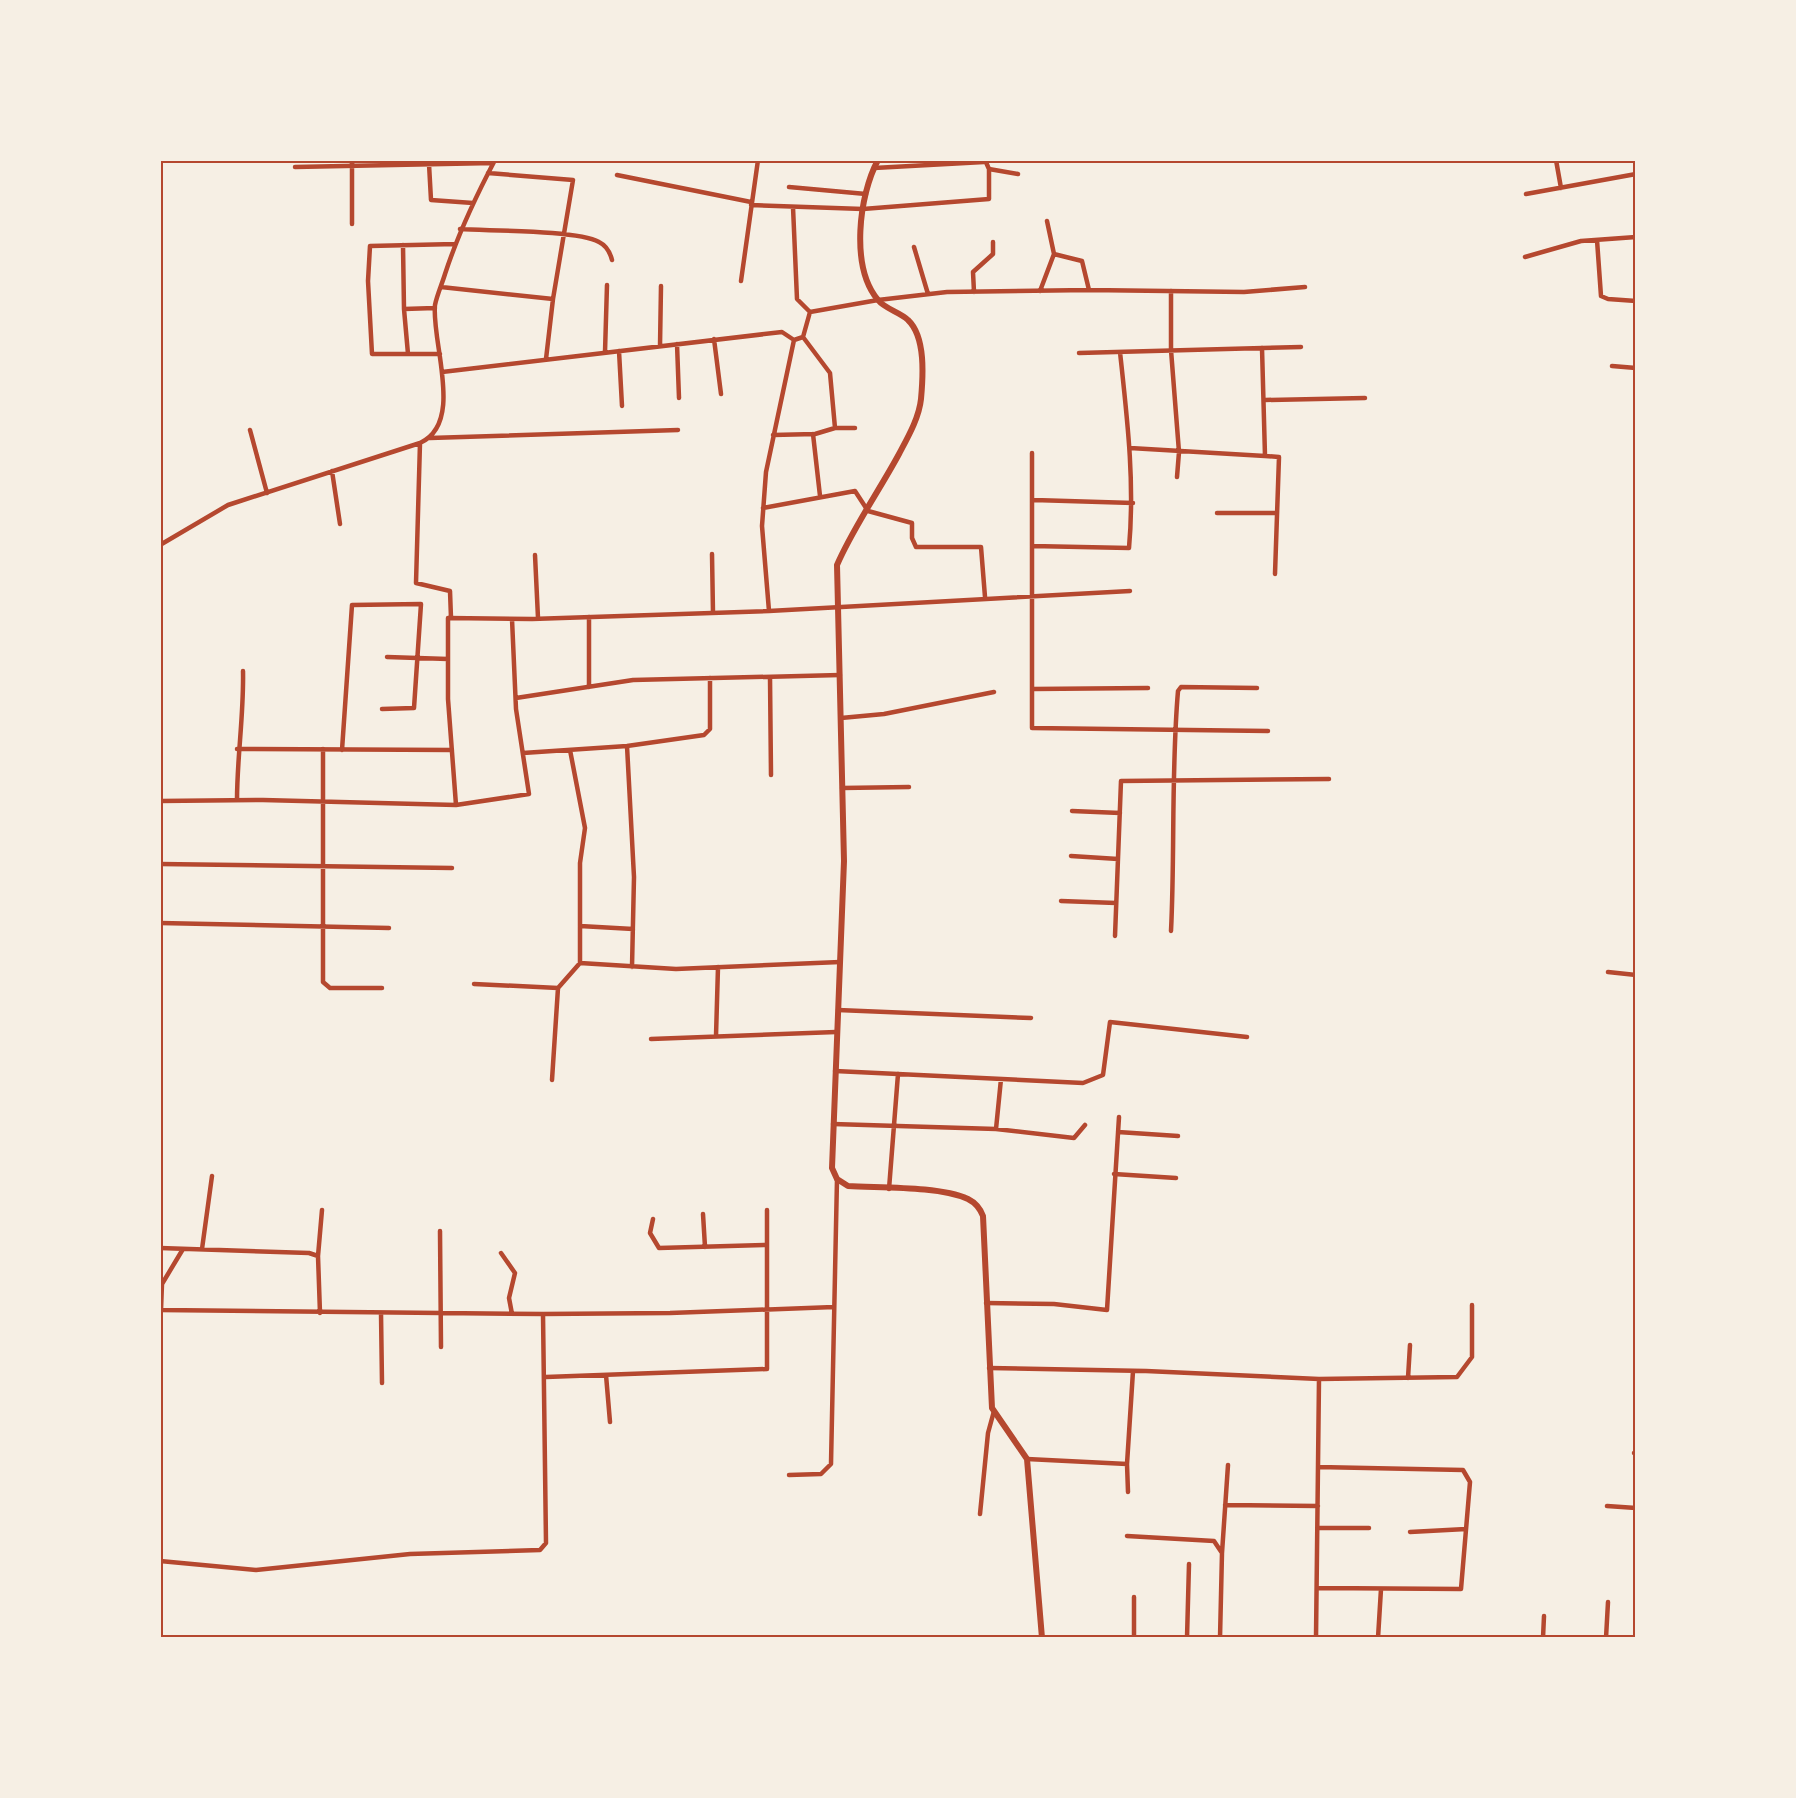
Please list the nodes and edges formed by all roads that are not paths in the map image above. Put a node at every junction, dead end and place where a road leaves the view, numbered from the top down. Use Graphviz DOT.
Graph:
graph roads {
  1 [pos="758,160"];
  2 [pos="878,160"];
  3 [pos="1556,160"];
  4 [pos="984,161"];
  5 [pos="494,162"];
  6 [pos="352,163"];
  7 [pos="429,164"];
  8 [pos="295,167"];
  9 [pos="874,168"];
  10 [pos="989,169"];
  11 [pos="488,173"];
  12 [pos="1018,174"];
  13 [pos="1635,174"];
  14 [pos="617,175"];
  15 [pos="789,187"];
  16 [pos="1561,188"];
  17 [pos="866,194"];
  18 [pos="1526,194"];
  19 [pos="473,203"];
  20 [pos="751,204"];
  21 [pos="793,207"];
  22 [pos="862,209"];
  23 [pos="1047,221"];
  24 [pos="352,224"];
  25 [pos="460,229"];
  26 [pos="563,235"];
  27 [pos="1635,237"];
  28 [pos="1597,240"];
  29 [pos="993,242"];
  30 [pos="455,244"];
  31 [pos="403,245"];
  32 [pos="914,247"];
  33 [pos="1054,254"];
  34 [pos="1525,257"];
  35 [pos="612,260"];
  36 [pos="741,281"];
  37 [pos="607,285"];
  38 [pos="661,286"];
  39 [pos="441,287"];
  40 [pos="1305,287"];
  41 [pos="1089,290"];
  42 [pos="1040,291"];
  43 [pos="1171,291"];
  44 [pos="974,292"];
  45 [pos="928,294"];
  46 [pos="553,299"];
  47 [pos="878,300"];
  48 [pos="1635,301"];
  49 [pos="435,308"];
  50 [pos="404,309"];
  51 [pos="810,312"];
  52 [pos="803,337"];
  53 [pos="714,339"];
  54 [pos="794,340"];
  55 [pos="677,344"];
  56 [pos="660,346"];
  57 [pos="1301,347"];
  58 [pos="1262,348"];
  59 [pos="1171,350"];
  60 [pos="619,351"];
  61 [pos="1120,351"];
  62 [pos="605,352"];
  63 [pos="1079,353"];
  64 [pos="408,354"];
  65 [pos="441,354"];
  66 [pos="546,360"];
  67 [pos="1612,366"];
  68 [pos="1635,368"];
  69 [pos="442,372"];
  70 [pos="721,394"];
  71 [pos="679,398"];
  72 [pos="1365,398"];
  73 [pos="1265,400"];
  74 [pos="622,406"];
  75 [pos="835,428"];
  76 [pos="855,428"];
  77 [pos="250,430"];
  78 [pos="678,430"];
  79 [pos="813,434"];
  80 [pos="773,435"];
  81 [pos="430,438"];
  82 [pos="420,443"];
  83 [pos="1130,448"];
  84 [pos="1179,452"];
  85 [pos="1032,453"];
  86 [pos="1265,456"];
  87 [pos="332,471"];
  88 [pos="1177,477"];
  89 [pos="267,492"];
  90 [pos="820,496"];
  91 [pos="1034,500"];
  92 [pos="1133,503"];
  93 [pos="763,508"];
  94 [pos="868,511"];
  95 [pos="1217,513"];
  96 [pos="1276,513"];
  97 [pos="340,524"];
  98 [pos="160,545"];
  99 [pos="1032,546"];
  100 [pos="711,554"];
  101 [pos="535,555"];
  102 [pos="1275,574"];
  103 [pos="1130,591"];
  104 [pos="1032,595"];
  105 [pos="985,597"];
  106 [pos="838,606"];
  107 [pos="770,610"];
  108 [pos="713,613"];
  109 [pos="589,617"];
  110 [pos="451,618"];
  111 [pos="538,618"];
  112 [pos="512,619"];
  113 [pos="387,657"];
  114 [pos="418,658"];
  115 [pos="448,659"];
  116 [pos="243,671"];
  117 [pos="840,675"];
  118 [pos="770,677"];
  119 [pos="710,678"];
  120 [pos="589,687"];
  121 [pos="1148,688"];
  122 [pos="1257,688"];
  123 [pos="1033,689"];
  124 [pos="994,692"];
  125 [pos="516,699"];
  126 [pos="382,708"];
  127 [pos="841,718"];
  128 [pos="1174,730"];
  129 [pos="1268,731"];
  130 [pos="627,746"];
  131 [pos="237,749"];
  132 [pos="322,749"];
  133 [pos="342,750"];
  134 [pos="452,750"];
  135 [pos="570,750"];
  136 [pos="523,753"];
  137 [pos="771,774"];
  138 [pos="1329,779"];
  139 [pos="1173,781"];
  140 [pos="842,788"];
  141 [pos="909,788"];
  142 [pos="237,800"];
  143 [pos="160,801"];
  144 [pos="322,802"];
  145 [pos="456,805"];
  146 [pos="1072,811"];
  147 [pos="1120,813"];
  148 [pos="1071,856"];
  149 [pos="1118,859"];
  150 [pos="160,864"];
  151 [pos="323,867"];
  152 [pos="452,868"];
  153 [pos="1061,901"];
  154 [pos="1116,903"];
  155 [pos="160,924"];
  156 [pos="580,926"];
  157 [pos="323,927"];
  158 [pos="388,928"];
  159 [pos="633,929"];
  160 [pos="1171,931"];
  161 [pos="1115,936"];
  162 [pos="840,962"];
  163 [pos="580,963"];
  164 [pos="632,967"];
  165 [pos="718,967"];
  166 [pos="1608,972"];
  167 [pos="1635,975"];
  168 [pos="474,984"];
  169 [pos="382,988"];
  170 [pos="558,988"];
  171 [pos="838,1010"];
  172 [pos="1031,1018"];
  173 [pos="836,1032"];
  174 [pos="716,1036"];
  175 [pos="1247,1037"];
  176 [pos="651,1039"];
  177 [pos="836,1071"];
  178 [pos="897,1074"];
  179 [pos="1001,1079"];
  180 [pos="552,1080"];
  181 [pos="1119,1117"];
  182 [pos="834,1124"];
  183 [pos="895,1125"];
  184 [pos="1085,1125"];
  185 [pos="996,1129"];
  186 [pos="1118,1132"];
  187 [pos="1178,1136"];
  188 [pos="1114,1174"];
  189 [pos="212,1176"];
  190 [pos="1176,1178"];
  191 [pos="837,1179"];
  192 [pos="890,1189"];
  193 [pos="322,1210"];
  194 [pos="767,1210"];
  195 [pos="704,1214"];
  196 [pos="653,1219"];
  197 [pos="440,1231"];
  198 [pos="766,1245"];
  199 [pos="705,1246"];
  200 [pos="160,1248"];
  201 [pos="183,1249"];
  202 [pos="201,1249"];
  203 [pos="501,1252"];
  204 [pos="318,1256"];
  205 [pos="986,1303"];
  206 [pos="1472,1305"];
  207 [pos="834,1307"];
  208 [pos="767,1309"];
  209 [pos="161,1310"];
  210 [pos="320,1313"];
  211 [pos="381,1313"];
  212 [pos="440,1314"];
  213 [pos="512,1314"];
  214 [pos="543,1314"];
  215 [pos="1410,1345"];
  216 [pos="441,1347"];
  217 [pos="989,1368"];
  218 [pos="1133,1371"];
  219 [pos="606,1375"];
  220 [pos="546,1377"];
  221 [pos="1408,1378"];
  222 [pos="1319,1379"];
  223 [pos="382,1383"];
  224 [pos="994,1411"];
  225 [pos="610,1422"];
  226 [pos="1027,1459"];
  227 [pos="1127,1464"];
  228 [pos="1228,1465"];
  229 [pos="1318,1467"];
  230 [pos="789,1475"];
  231 [pos="1128,1492"];
  232 [pos="1225,1505"];
  233 [pos="1318,1506"];
  234 [pos="1607,1506"];
  235 [pos="1635,1508"];
  236 [pos="980,1514"];
  237 [pos="1318,1528"];
  238 [pos="1369,1528"];
  239 [pos="1466,1529"];
  240 [pos="1410,1532"];
  241 [pos="1127,1536"];
  242 [pos="1222,1553"];
  243 [pos="160,1561"];
  244 [pos="1189,1564"];
  245 [pos="1318,1588"];
  246 [pos="1381,1589"];
  247 [pos="1134,1597"];
  248 [pos="1608,1602"];
  249 [pos="1544,1616"];
  250 [pos="1042,1638"];
  251 [pos="1134,1638"];
  252 [pos="1187,1638"];
  253 [pos="1220,1638"];
  254 [pos="1316,1638"];
  255 [pos="1378,1638"];
  256 [pos="1543,1638"];
  257 [pos="1606,1638"];
  1 -- 20 [label="street"];
  2 -- 9 [label="street"];
  3 -- 16 [label="street"];
  4 -- 9 [label="street"];
  4 -- 10 [label="street"];
  5 -- 7 [label="street"];
  5 -- 11 [label="street"];
  6 -- 7 [label="street"];
  6 -- 8 [label="street"];
  6 -- 24 [label="street"];
  7 -- 19 [label="street"];
  9 -- 17 [label="street"];
  10 -- 12 [label="street"];
  10 -- 22 [label="street"];
  11 -- 19 [label="street"];
  11 -- 26 [label="street"];
  13 -- 16 [label="street"];
  14 -- 20 [label="street"];
  15 -- 17 [label="street"];
  16 -- 18 [label="street"];
  17 -- 22 [label="street"];
  19 -- 25 [label="street"];
  20 -- 21 [label="street"];
  20 -- 36 [label="street"];
  21 -- 22 [label="street"];
  21 -- 51 [label="street"];
  22 -- 47 [label="street"];
  23 -- 33 [label="street"];
  25 -- 26 [label="street"];
  25 -- 30 [label="street"];
  26 -- 35 [label="street"];
  26 -- 46 [label="street"];
  27 -- 28 [label="street"];
  28 -- 34 [label="street"];
  28 -- 48 [label="street"];
  29 -- 44 [label="street"];
  30 -- 31 [label="street"];
  30 -- 39 [label="street"];
  31 -- 50 [label="street"];
  31 -- 64 [label="street"];
  32 -- 45 [label="street"];
  33 -- 41 [label="street"];
  33 -- 42 [label="street"];
  37 -- 62 [label="street"];
  38 -- 56 [label="street"];
  39 -- 46 [label="street"];
  39 -- 49 [label="street"];
  40 -- 43 [label="street"];
  41 -- 42 [label="street"];
  41 -- 43 [label="street"];
  42 -- 44 [label="street"];
  43 -- 59 [label="street"];
  44 -- 45 [label="street"];
  45 -- 47 [label="street"];
  46 -- 66 [label="street"];
  47 -- 51 [label="street"];
  47 -- 94 [label="street"];
  49 -- 50 [label="street"];
  49 -- 65 [label="street"];
  50 -- 64 [label="street"];
  51 -- 52 [label="street"];
  52 -- 54 [label="street"];
  52 -- 75 [label="street"];
  53 -- 54 [label="street"];
  53 -- 55 [label="street"];
  53 -- 70 [label="street"];
  54 -- 80 [label="street"];
  55 -- 56 [label="street"];
  55 -- 71 [label="street"];
  56 -- 60 [label="street"];
  57 -- 58 [label="street"];
  58 -- 59 [label="street"];
  58 -- 73 [label="street"];
  59 -- 61 [label="street"];
  59 -- 84 [label="street"];
  60 -- 62 [label="street"];
  60 -- 74 [label="street"];
  61 -- 63 [label="street"];
  61 -- 83 [label="street"];
  62 -- 66 [label="street"];
  64 -- 65 [label="street"];
  65 -- 69 [label="street"];
  66 -- 69 [label="street"];
  67 -- 68 [label="street"];
  69 -- 81 [label="street"];
  72 -- 73 [label="street"];
  73 -- 86 [label="street"];
  75 -- 76 [label="street"];
  75 -- 79 [label="street"];
  77 -- 89 [label="street"];
  78 -- 81 [label="street"];
  79 -- 80 [label="street"];
  79 -- 90 [label="street"];
  80 -- 93 [label="street"];
  81 -- 82 [label="street"];
  82 -- 87 [label="street"];
  82 -- 110 [label="street"];
  83 -- 84 [label="street"];
  83 -- 92 [label="street"];
  84 -- 86 [label="street"];
  84 -- 88 [label="street"];
  85 -- 91 [label="street"];
  86 -- 96 [label="street"];
  87 -- 89 [label="street"];
  87 -- 97 [label="street"];
  89 -- 98 [label="street"];
  90 -- 93 [label="street"];
  90 -- 94 [label="street"];
  91 -- 92 [label="street"];
  91 -- 99 [label="street"];
  92 -- 99 [label="street"];
  93 -- 107 [label="street"];
  94 -- 105 [label="street"];
  94 -- 106 [label="street"];
  95 -- 96 [label="street"];
  96 -- 102 [label="street"];
  99 -- 104 [label="street"];
  100 -- 108 [label="street"];
  101 -- 111 [label="street"];
  103 -- 104 [label="street"];
  104 -- 105 [label="street"];
  104 -- 123 [label="street"];
  105 -- 106 [label="street"];
  106 -- 107 [label="street"];
  106 -- 117 [label="street"];
  107 -- 108 [label="street"];
  108 -- 109 [label="street"];
  109 -- 111 [label="street"];
  109 -- 120 [label="street"];
  110 -- 112 [label="street"];
  110 -- 115 [label="street"];
  111 -- 112 [label="street"];
  112 -- 125 [label="street"];
  113 -- 114 [label="street"];
  114 -- 115 [label="street"];
  114 -- 126 [label="street"];
  114 -- 133 [label="street"];
  115 -- 134 [label="street"];
  116 -- 131 [label="street"];
  117 -- 118 [label="street"];
  117 -- 127 [label="street"];
  118 -- 119 [label="street"];
  118 -- 137 [label="street"];
  119 -- 120 [label="street"];
  119 -- 130 [label="street"];
  120 -- 125 [label="street"];
  121 -- 123 [label="street"];
  122 -- 128 [label="street"];
  123 -- 128 [label="street"];
  124 -- 127 [label="street"];
  125 -- 136 [label="street"];
  127 -- 140 [label="street"];
  128 -- 129 [label="street"];
  128 -- 139 [label="street"];
  130 -- 135 [label="street"];
  130 -- 159 [label="street"];
  131 -- 132 [label="street"];
  131 -- 142 [label="street"];
  132 -- 133 [label="street"];
  132 -- 144 [label="street"];
  133 -- 134 [label="street"];
  134 -- 145 [label="street"];
  135 -- 136 [label="street"];
  135 -- 156 [label="street"];
  136 -- 145 [label="street"];
  138 -- 139 [label="street"];
  139 -- 147 [label="street"];
  139 -- 160 [label="street"];
  140 -- 141 [label="street"];
  140 -- 162 [label="street"];
  142 -- 143 [label="street"];
  142 -- 144 [label="street"];
  144 -- 145 [label="street"];
  144 -- 151 [label="street"];
  146 -- 147 [label="street"];
  147 -- 149 [label="street"];
  148 -- 149 [label="street"];
  149 -- 154 [label="street"];
  150 -- 151 [label="street"];
  151 -- 152 [label="street"];
  151 -- 157 [label="street"];
  153 -- 154 [label="street"];
  154 -- 161 [label="street"];
  155 -- 157 [label="street"];
  156 -- 159 [label="street"];
  156 -- 163 [label="street"];
  157 -- 158 [label="street"];
  157 -- 169 [label="street"];
  159 -- 164 [label="street"];
  162 -- 165 [label="street"];
  162 -- 171 [label="street"];
  163 -- 164 [label="street"];
  163 -- 170 [label="street"];
  164 -- 165 [label="street"];
  165 -- 174 [label="street"];
  166 -- 167 [label="street"];
  168 -- 170 [label="street"];
  170 -- 180 [label="street"];
  171 -- 172 [label="street"];
  171 -- 173 [label="street"];
  173 -- 174 [label="street"];
  173 -- 177 [label="street"];
  174 -- 176 [label="street"];
  175 -- 179 [label="street"];
  177 -- 178 [label="street"];
  177 -- 182 [label="street"];
  178 -- 179 [label="street"];
  178 -- 183 [label="street"];
  179 -- 185 [label="street"];
  181 -- 186 [label="street"];
  182 -- 183 [label="street"];
  182 -- 191 [label="street"];
  183 -- 185 [label="street"];
  183 -- 192 [label="street"];
  184 -- 185 [label="street"];
  186 -- 187 [label="street"];
  186 -- 188 [label="street"];
  188 -- 190 [label="street"];
  188 -- 205 [label="street"];
  189 -- 202 [label="street"];
  191 -- 192 [label="street"];
  191 -- 207 [label="street"];
  192 -- 205 [label="street"];
  193 -- 204 [label="street"];
  194 -- 198 [label="street"];
  195 -- 199 [label="street"];
  196 -- 199 [label="street"];
  197 -- 212 [label="street"];
  198 -- 199 [label="street"];
  198 -- 208 [label="street"];
  200 -- 201 [label="street"];
  201 -- 202 [label="street"];
  201 -- 209 [label="street"];
  202 -- 204 [label="street"];
  203 -- 213 [label="street"];
  204 -- 210 [label="street"];
  205 -- 217 [label="street"];
  206 -- 221 [label="street"];
  207 -- 208 [label="street"];
  207 -- 230 [label="street"];
  208 -- 214 [label="street"];
  208 -- 219 [label="street"];
  209 -- 210 [label="street"];
  210 -- 211 [label="street"];
  211 -- 212 [label="street"];
  211 -- 223 [label="street"];
  212 -- 213 [label="street"];
  212 -- 216 [label="street"];
  213 -- 214 [label="street"];
  214 -- 220 [label="street"];
  215 -- 221 [label="street"];
  217 -- 218 [label="street"];
  217 -- 224 [label="street"];
  218 -- 222 [label="street"];
  218 -- 227 [label="street"];
  219 -- 220 [label="street"];
  219 -- 225 [label="street"];
  220 -- 243 [label="street"];
  221 -- 222 [label="street"];
  222 -- 229 [label="street"];
  224 -- 226 [label="street"];
  224 -- 236 [label="street"];
  226 -- 227 [label="street"];
  226 -- 250 [label="street"];
  227 -- 231 [label="street"];
  228 -- 232 [label="street"];
  229 -- 233 [label="street"];
  229 -- 239 [label="street"];
  232 -- 233 [label="street"];
  232 -- 242 [label="street"];
  233 -- 237 [label="street"];
  234 -- 235 [label="street"];
  237 -- 238 [label="street"];
  237 -- 245 [label="street"];
  239 -- 240 [label="street"];
  239 -- 246 [label="street"];
  241 -- 242 [label="street"];
  242 -- 253 [label="street"];
  244 -- 252 [label="street"];
  245 -- 246 [label="street"];
  245 -- 254 [label="street"];
  246 -- 255 [label="street"];
  247 -- 251 [label="street"];
  248 -- 257 [label="street"];
  249 -- 256 [label="street"];
}
